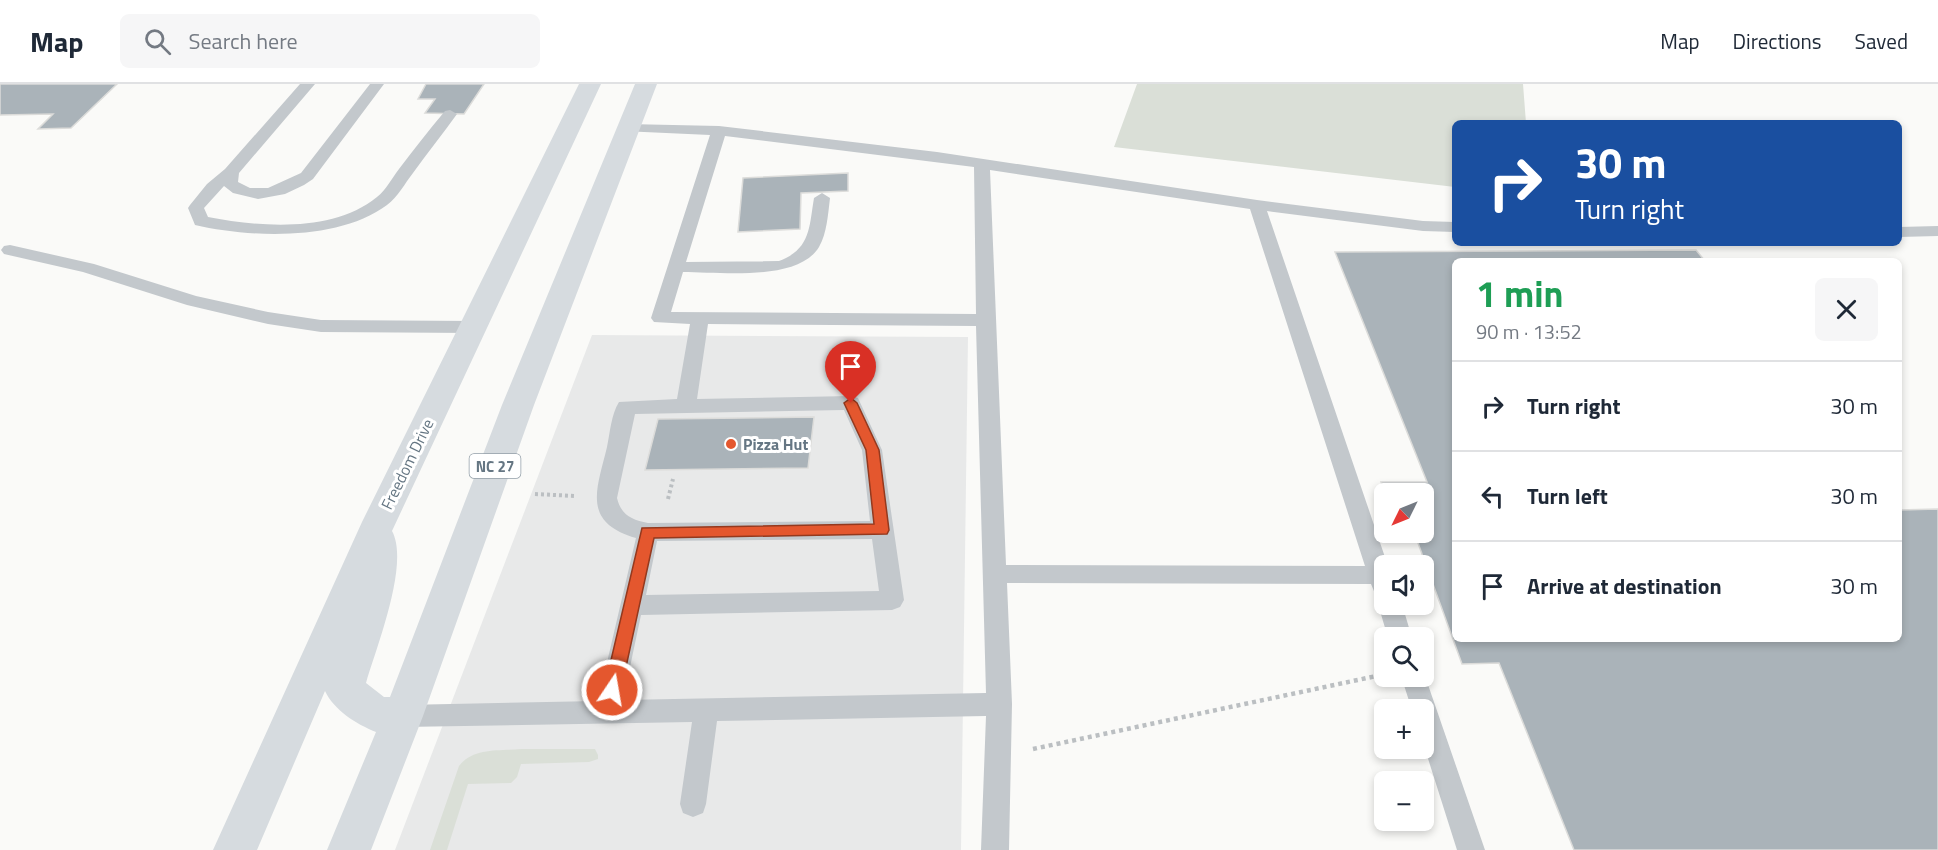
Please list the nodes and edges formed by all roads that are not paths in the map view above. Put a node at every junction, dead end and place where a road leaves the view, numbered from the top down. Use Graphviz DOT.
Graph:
graph roads {
  1 [pos="308,84"];
  2 [pos="377,84"];
  3 [pos="590,84"];
  4 [pos="646,84"];
  5 [pos="450,114"];
  6 [pos="627,128"];
  7 [pos="719,131"];
  8 [pos="982,165"];
  9 [pos="231,172"];
  10 [pos="822,198"];
  11 [pos="1257,205"];
  12 [pos="1452,227"];
  13 [pos="1902,231"];
  14 [pos="1938,231"];
  15 [pos="10,250"];
  16 [pos="676,267"];
  17 [pos="700,318"];
  18 [pos="985,320"];
  19 [pos="473,327"];
  20 [pos="686,406"];
  21 [pos="379,522"];
  22 [pos="882,530"];
  23 [pos="648,532"];
  24 [pos="1374,558"];
  25 [pos="996,574"];
  26 [pos="1374,582"];
  27 [pos="631,605"];
  28 [pos="1417,687"];
  29 [pos="999,704"];
  30 [pos="706,710"];
  31 [pos="608,712"];
  32 [pos="403,716"];
  33 [pos="693,804"];
  34 [pos="235,850"];
  35 [pos="349,850"];
  36 [pos="995,850"];
  37 [pos="1471,850"];
  1 -- 9 [label="lane"];
  2 -- 9 [label="lane"];
  3 -- 19 [label="main road, Freedom Drive"];
  4 -- 6 [label="main road, NC 27"];
  5 -- 9 [label="lane"];
  6 -- 7 [label="lane"];
  6 -- 32 [label="main road, NC 27"];
  7 -- 8 [label="lane"];
  7 -- 16 [label="lane"];
  8 -- 11 [label="lane"];
  8 -- 18 [label="lane"];
  10 -- 16 [label="lane"];
  11 -- 12 [label="lane"];
  11 -- 24 [label="lane"];
  13 -- 14 [label="lane"];
  15 -- 19 [label="lane"];
  16 -- 17 [label="lane"];
  17 -- 18 [label="lane"];
  17 -- 20 [label="lane"];
  18 -- 25 [label="lane"];
  19 -- 21 [label="main road, Freedom Drive"];
  20 -- 22 [label="lane"];
  20 -- 23 [label="lane"];
  21 -- 32 [label="main road"];
  21 -- 34 [label="main road, Freedom Drive"];
  22 -- 23 [label="lane"];
  22 -- 27 [label="lane"];
  23 -- 27 [label="lane"];
  25 -- 26 [label="lane"];
  25 -- 29 [label="lane"];
  27 -- 31 [label="lane"];
  28 -- 37 [label="lane"];
  29 -- 30 [label="lane"];
  29 -- 36 [label="lane"];
  30 -- 31 [label="lane"];
  30 -- 33 [label="lane"];
  31 -- 32 [label="lane"];
  32 -- 35 [label="main road, NC 27"];
}
